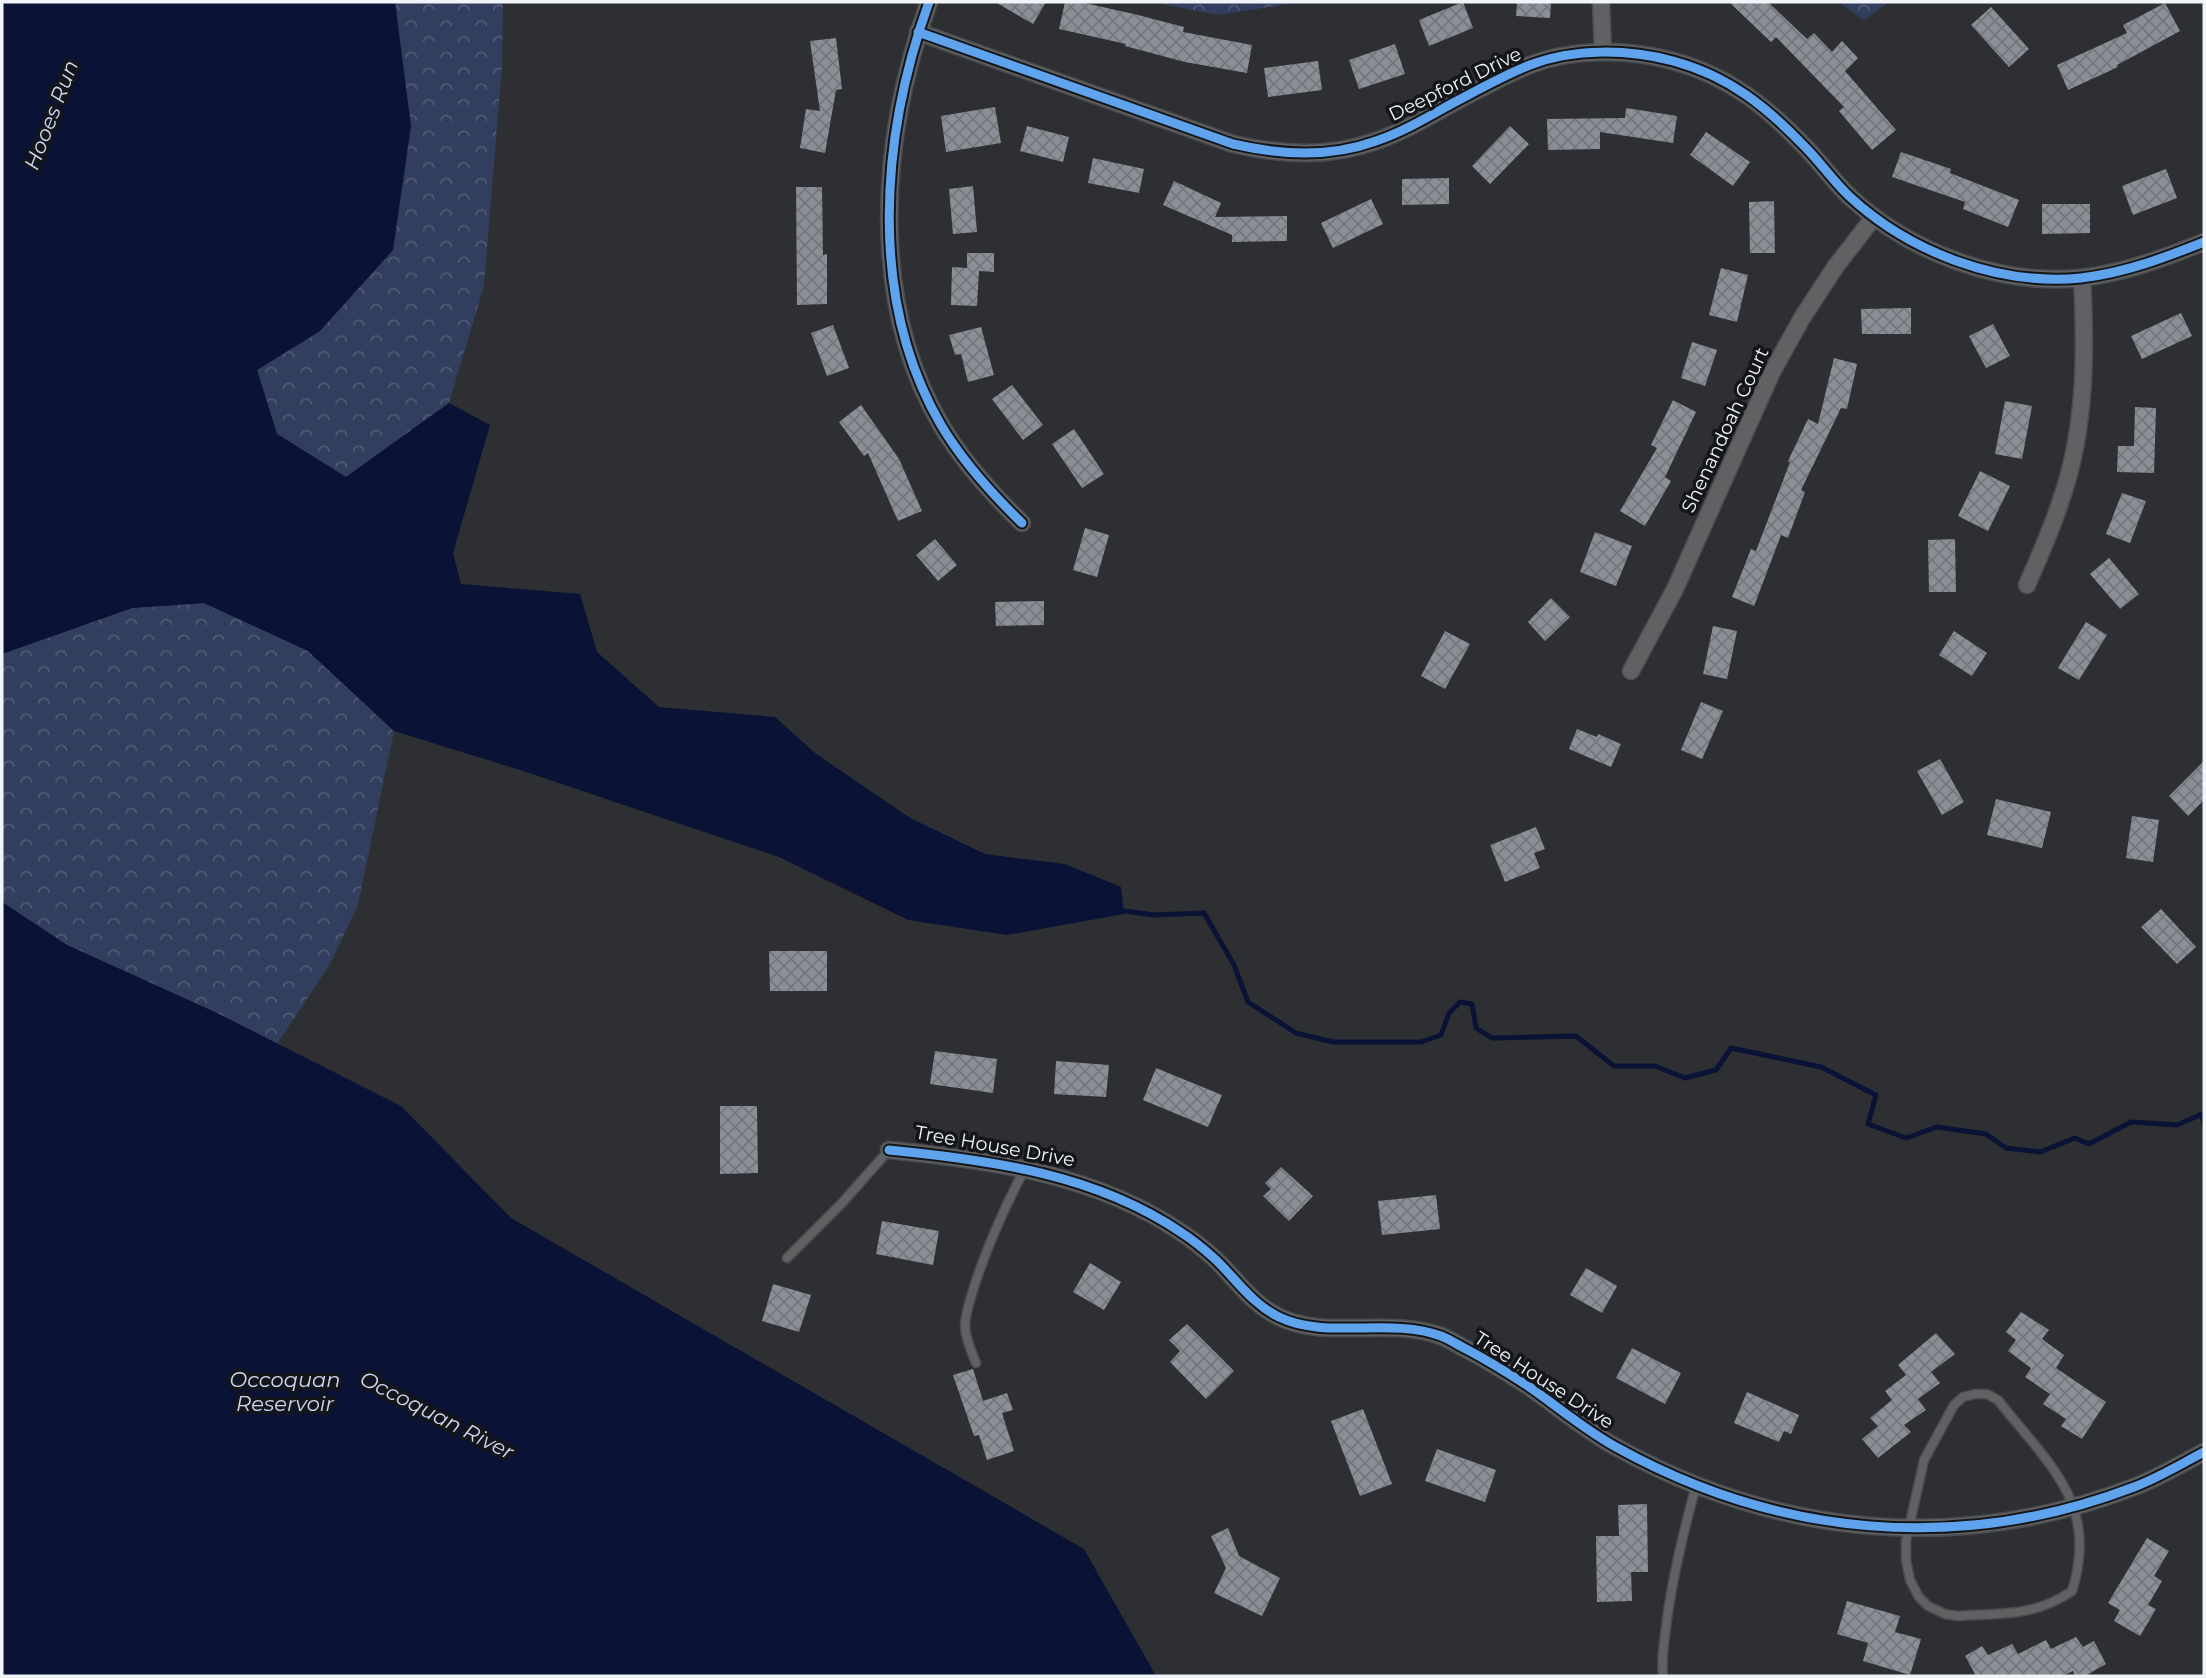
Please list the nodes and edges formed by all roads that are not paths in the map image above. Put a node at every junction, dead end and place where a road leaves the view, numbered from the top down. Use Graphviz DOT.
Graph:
graph roads {
  1 [pos="929,2"];
  2 [pos="1601,2"];
  3 [pos="918,32"];
  4 [pos="1603,52"];
  5 [pos="1874,217"];
  6 [pos="2204,242"];
  7 [pos="2082,278"];
  8 [pos="1022,523"];
  9 [pos="2027,585"];
  10 [pos="1631,671"];
  11 [pos="889,1150"];
  12 [pos="1024,1170"];
  13 [pos="787,1258"];
  14 [pos="976,1363"];
  15 [pos="2204,1452"];
  16 [pos="1696,1486"];
  17 [pos="2075,1507"];
  18 [pos="1908,1529"];
  19 [pos="1662,1676"];
  1 -- 3 [label="street"];
  2 -- 4 [label="street"];
  3 -- 4 [label="street, Deepford Drive"];
  3 -- 8 [label="street"];
  4 -- 5 [label="street, Deepford Drive"];
  5 -- 7 [label="street, Deepford Drive"];
  5 -- 10 [label="street, Shenandoah Court"];
  6 -- 7 [label="street, Deepford Drive"];
  7 -- 9 [label="street"];
  11 -- 12 [label="street, Tree House Drive"];
  11 -- 13 [label="lane"];
  12 -- 14 [label="lane"];
  12 -- 16 [label="street, Tree House Drive"];
  15 -- 17 [label="street, Tree House Drive"];
  16 -- 18 [label="street, Tree House Drive"];
  16 -- 19 [label="lane"];
  17 -- 18 [label="street, Tree House Drive"];
  17 -- 18 [label="lane"];
  17 -- 18 [label="lane"];
}
